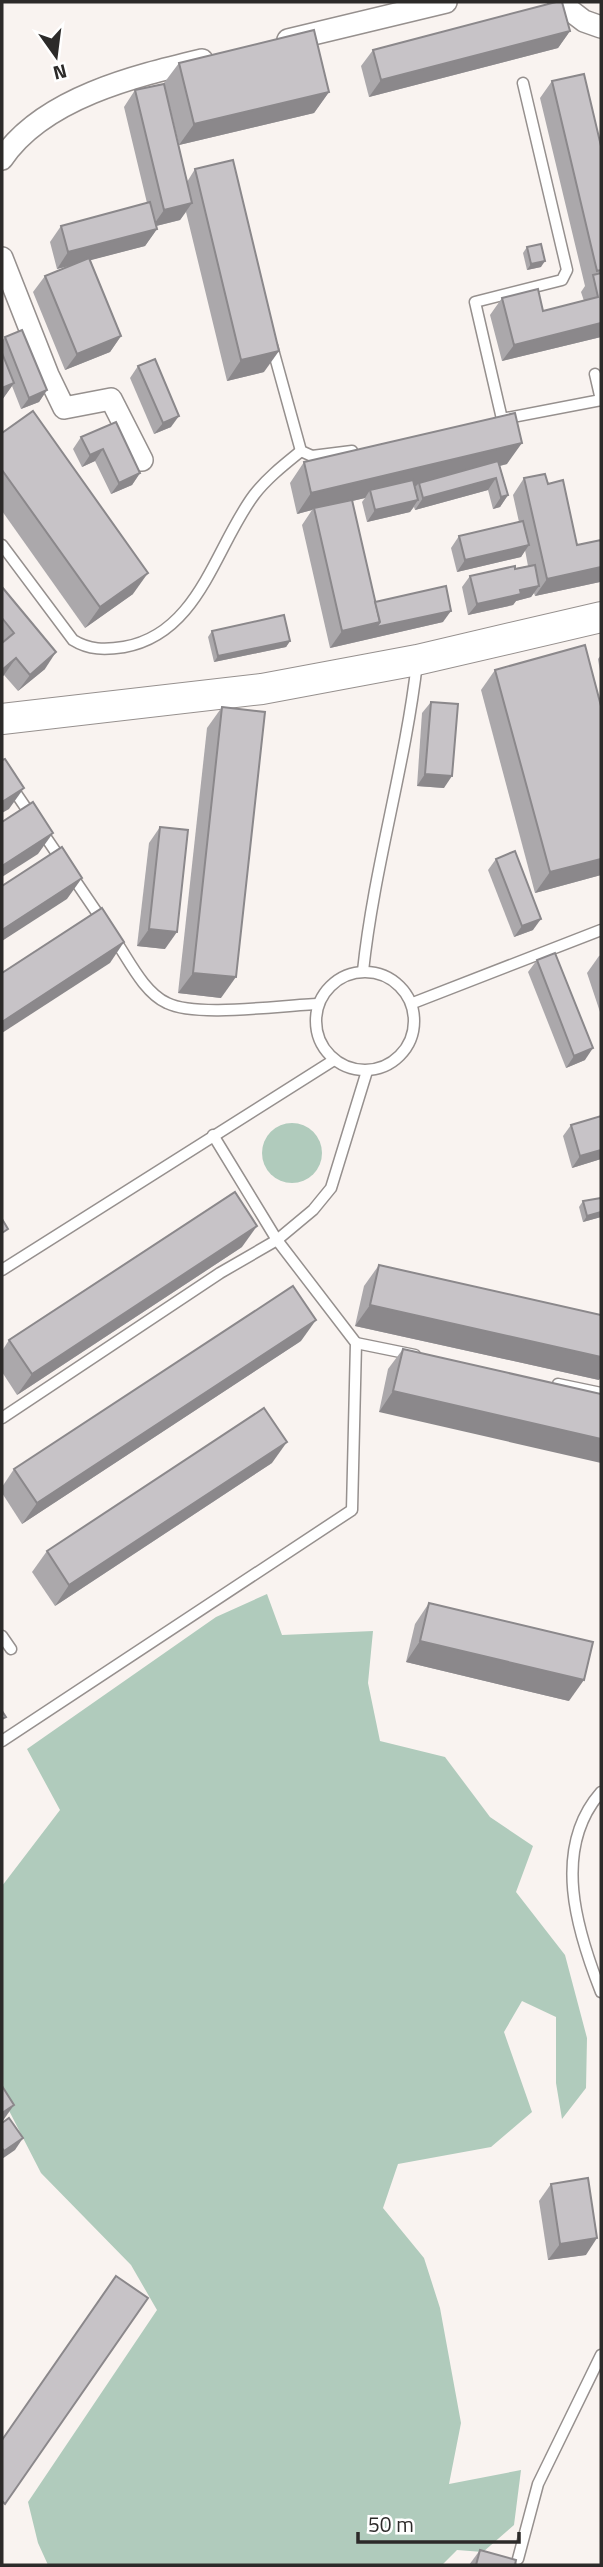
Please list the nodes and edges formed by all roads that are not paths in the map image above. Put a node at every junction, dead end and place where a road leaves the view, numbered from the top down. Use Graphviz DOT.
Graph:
graph roads {
  1 [pos="446,2"];
  2 [pos="559,2"];
  3 [pos="601,27"];
  4 [pos="272,43"];
  5 [pos="219,56"];
  6 [pos="523,83"];
  7 [pos="2,159"];
  8 [pos="2,258"];
  9 [pos="270,340"];
  10 [pos="596,374"];
  11 [pos="502,419"];
  12 [pos="489,422"];
  13 [pos="358,450"];
  14 [pos="301,451"];
  15 [pos="142,460"];
  16 [pos="2,545"];
  17 [pos="601,617"];
  18 [pos="418,660"];
  19 [pos="2,719"];
  20 [pos="10,786"];
  21 [pos="601,930"];
  22 [pos="363,971"];
  23 [pos="413,1003"];
  24 [pos="318,1004"];
  25 [pos="334,1060"];
  26 [pos="368,1071"];
  27 [pos="213,1135"];
  28 [pos="277,1240"];
  29 [pos="2,1270"];
  30 [pos="356,1343"];
  31 [pos="424,1357"];
  32 [pos="547,1382"];
  33 [pos="601,1393"];
  34 [pos="2,1418"];
  35 [pos="2,1636"];
  36 [pos="12,1649"];
  37 [pos="2,1741"];
  38 [pos="601,1792"];
  39 [pos="601,1992"];
  40 [pos="601,2356"];
  41 [pos="518,2559"];
  1 -- 4 [label="street"];
  2 -- 3 [label="street"];
  5 -- 7 [label="street"];
  6 -- 11 [label="lane"];
  8 -- 15 [label="street"];
  9 -- 14 [label="lane"];
  10 -- 11 [label="lane"];
  11 -- 12 [label="lane"];
  13 -- 14 [label="lane"];
  14 -- 16 [label="lane"];
  17 -- 18 [label="street"];
  18 -- 19 [label="street"];
  18 -- 22 [label="lane"];
  20 -- 24 [label="lane"];
  21 -- 23 [label="lane"];
  22 -- 23 [label="lane"];
  22 -- 24 [label="lane"];
  23 -- 26 [label="lane"];
  24 -- 25 [label="lane"];
  25 -- 26 [label="lane"];
  25 -- 27 [label="lane"];
  26 -- 28 [label="lane"];
  27 -- 28 [label="lane"];
  27 -- 29 [label="lane"];
  28 -- 30 [label="lane"];
  28 -- 34 [label="lane"];
  30 -- 31 [label="lane"];
  30 -- 37 [label="lane"];
  32 -- 33 [label="lane"];
  35 -- 36 [label="lane"];
  38 -- 39 [label="lane"];
  40 -- 41 [label="lane"];
}
